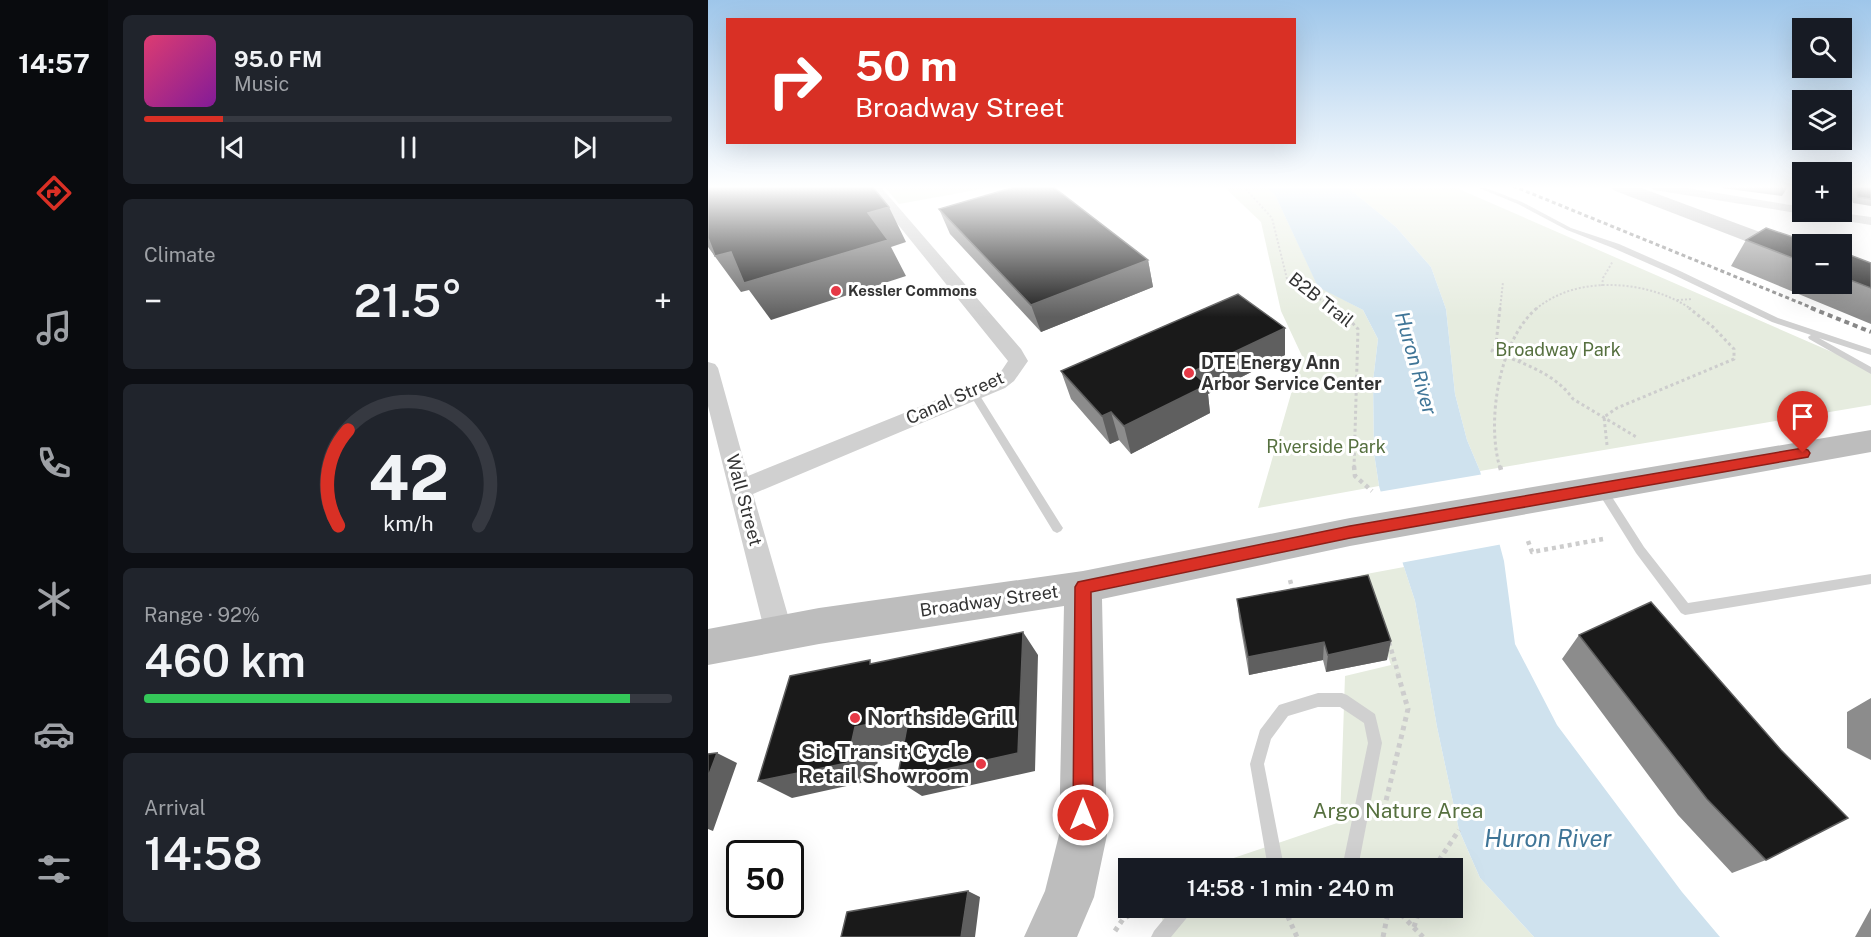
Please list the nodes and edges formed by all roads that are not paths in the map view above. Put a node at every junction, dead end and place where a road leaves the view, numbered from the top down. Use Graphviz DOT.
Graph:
graph roads {
  1 [pos="911,230"];
  2 [pos="1569,230"];
  3 [pos="1734,230"];
  4 [pos="1792,252"];
  5 [pos="1800,328"];
  6 [pos="1871,352"];
  7 [pos="708,368"];
  8 [pos="1871,371"];
  9 [pos="974,393"];
  10 [pos="1871,441"];
  11 [pos="1601,488"];
  12 [pos="741,489"];
  13 [pos="1057,528"];
  14 [pos="1871,579"];
  15 [pos="1083,587"];
  16 [pos="779,633"];
  17 [pos="708,647"];
  18 [pos="1274,858"];
  19 [pos="1352,858"];
  20 [pos="1176,918"];
  21 [pos="1058,933"];
  22 [pos="1160,937"];
  1 -- 9 [label="street, Canal Street"];
  2 -- 5 [label="lane"];
  3 -- 4 [label="main road"];
  5 -- 6 [label="lane"];
  5 -- 8 [label="lane"];
  7 -- 12 [label="street, Wall Street"];
  9 -- 12 [label="street, Canal Street"];
  9 -- 13 [label="lane"];
  10 -- 11 [label="main road, Broadway Street"];
  11 -- 14 [label="lane"];
  11 -- 15 [label="main road, Broadway Street"];
  12 -- 16 [label="street, Wall Street"];
  15 -- 16 [label="main road, Broadway Street"];
  15 -- 21 [label="main road"];
  16 -- 17 [label="main road, Broadway Street"];
  18 -- 19 [label="lane"];
  20 -- 22 [label="lane"];
}
